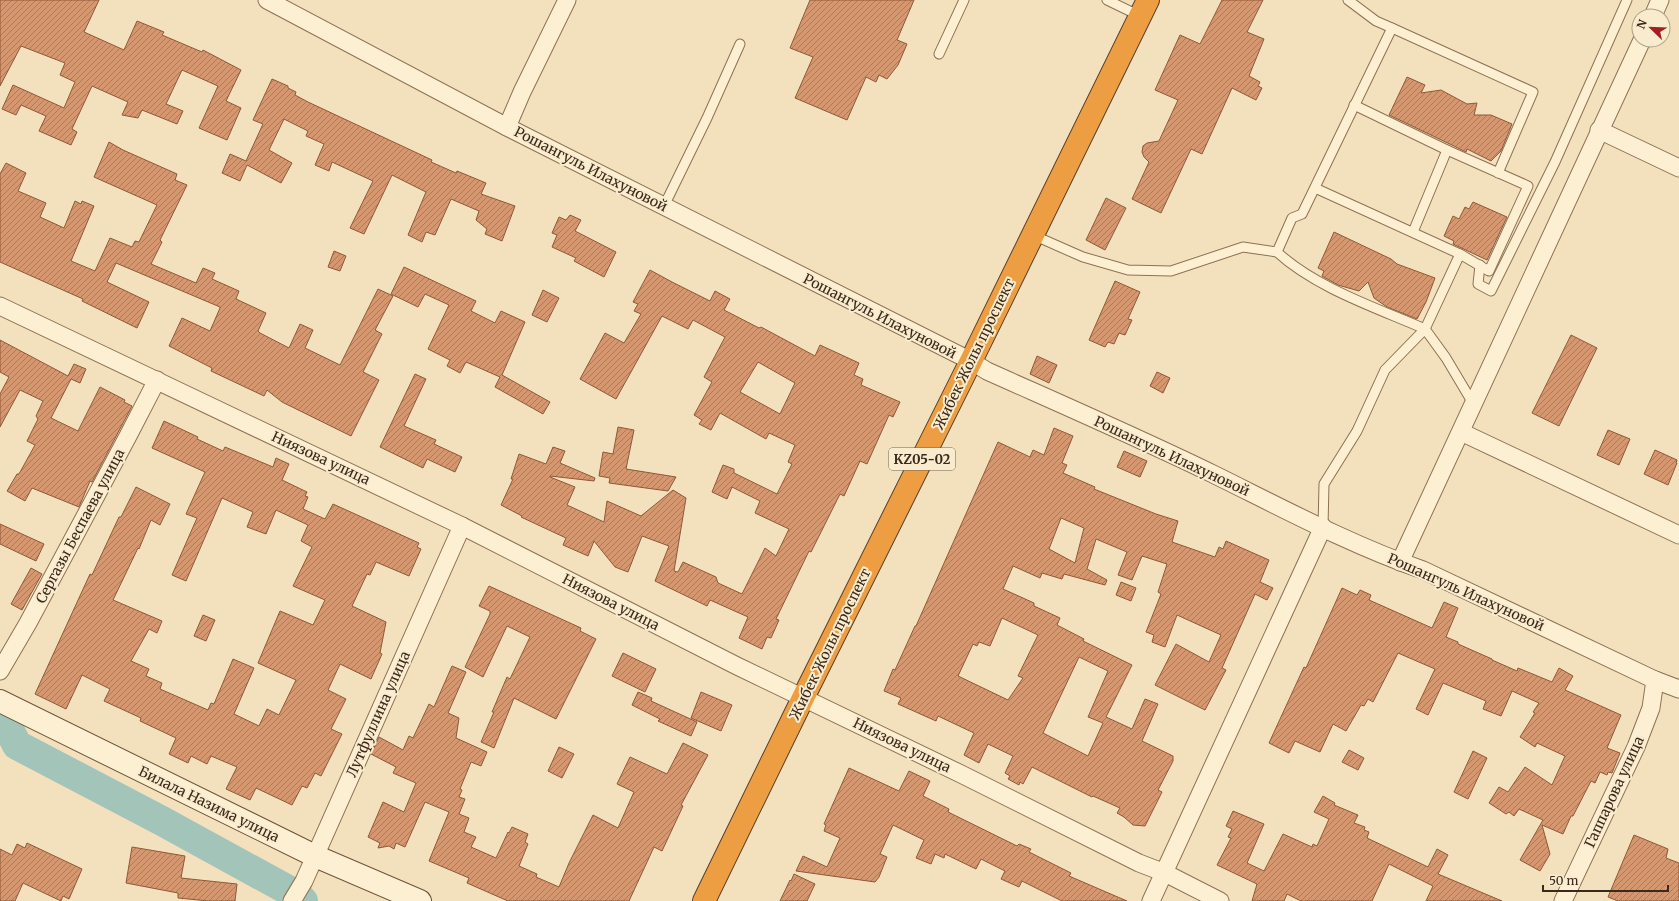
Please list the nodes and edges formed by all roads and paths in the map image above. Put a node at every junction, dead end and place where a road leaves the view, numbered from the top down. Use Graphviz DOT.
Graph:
graph roads {
  1 [pos="267,0"];
  2 [pos="567,0"];
  3 [pos="964,0"];
  4 [pos="1107,0"];
  5 [pos="1348,0"];
  6 [pos="1627,0"];
  7 [pos="1144,8"];
  8 [pos="1392,28"];
  9 [pos="740,44"];
  10 [pos="1638,48"];
  11 [pos="939,54"];
  12 [pos="1354,105"];
  13 [pos="507,127"];
  14 [pos="1599,130"];
  15 [pos="1447,150"];
  16 [pos="1679,168"];
  17 [pos="1498,173"];
  18 [pos="1315,188"];
  19 [pos="664,206"];
  20 [pos="1412,232"];
  21 [pos="1033,235"];
  22 [pos="1277,252"];
  23 [pos="1460,254"];
  24 [pos="1480,265"];
  25 [pos="0,306"];
  26 [pos="1425,329"];
  27 [pos="971,362"];
  28 [pos="157,380"];
  29 [pos="1474,405"];
  30 [pos="1461,432"];
  31 [pos="462,526"];
  32 [pos="1323,527"];
  33 [pos="1679,535"];
  34 [pos="1400,562"];
  35 [pos="0,671"];
  36 [pos="1655,680"];
  37 [pos="1679,689"];
  38 [pos="803,698"];
  39 [pos="0,701"];
  40 [pos="315,856"];
  41 [pos="1165,873"];
  42 [pos="292,901"];
  43 [pos="420,901"];
  44 [pos="704,901"];
  45 [pos="1151,901"];
  46 [pos="1220,901"];
  47 [pos="1563,901"];
  1 -- 13 [label="street, Рошангуль Илахуновой"];
  2 -- 13 [label="street"];
  3 -- 11 [label="lane"];
  4 -- 7 [label="lane"];
  5 -- 8 [label="lane"];
  6 -- 24 [label="lane"];
  7 -- 21 [label="highway, Жибек Жолы проспект / KZ05-02"];
  8 -- 12 [label="lane"];
  8 -- 17 [label="lane"];
  9 -- 19 [label="lane"];
  10 -- 14 [label="street"];
  12 -- 15 [label="lane"];
  12 -- 18 [label="lane"];
  13 -- 19 [label="street, Рошангуль Илахуновой"];
  14 -- 16 [label="street"];
  14 -- 29 [label="street"];
  15 -- 17 [label="lane"];
  15 -- 20 [label="lane"];
  17 -- 24 [label="lane"];
  18 -- 20 [label="lane"];
  18 -- 22 [label="lane"];
  19 -- 27 [label="street, Рошангуль Илахуновой"];
  20 -- 23 [label="lane"];
  21 -- 22 [label="lane"];
  21 -- 27 [label="highway, Жибек Жолы проспект / KZ05-02"];
  22 -- 26 [label="lane"];
  23 -- 24 [label="lane"];
  23 -- 26 [label="lane"];
  25 -- 28 [label="street, Ниязова улица"];
  26 -- 29 [label="lane"];
  26 -- 32 [label="lane"];
  27 -- 32 [label="street, Рошангуль Илахуновой"];
  27 -- 38 [label="highway, Жибек Жолы проспект / KZ05-02"];
  28 -- 31 [label="street, Ниязова улица"];
  28 -- 35 [label="street, Сергазы Беспаева улица"];
  29 -- 30 [label="street"];
  30 -- 33 [label="street"];
  30 -- 34 [label="street"];
  31 -- 38 [label="street, Ниязова улица"];
  31 -- 40 [label="street, Лутфуллина улица"];
  32 -- 34 [label="street, Рошангуль Илахуновой"];
  32 -- 41 [label="street"];
  34 -- 36 [label="street, Рошангуль Илахуновой"];
  36 -- 37 [label="street, Рошангуль Илахуновой"];
  36 -- 47 [label="street, Гаппарова улица"];
  38 -- 41 [label="street, Ниязова улица"];
  38 -- 44 [label="highway, Жибек Жолы проспект / KZ05-02"];
  39 -- 40 [label="street, Билала Назима улица"];
  40 -- 42 [label="street, Лутфуллина улица"];
  40 -- 43 [label="street, Билала Назима улица"];
  41 -- 45 [label="street"];
  41 -- 46 [label="street, Ниязова улица"];
}
